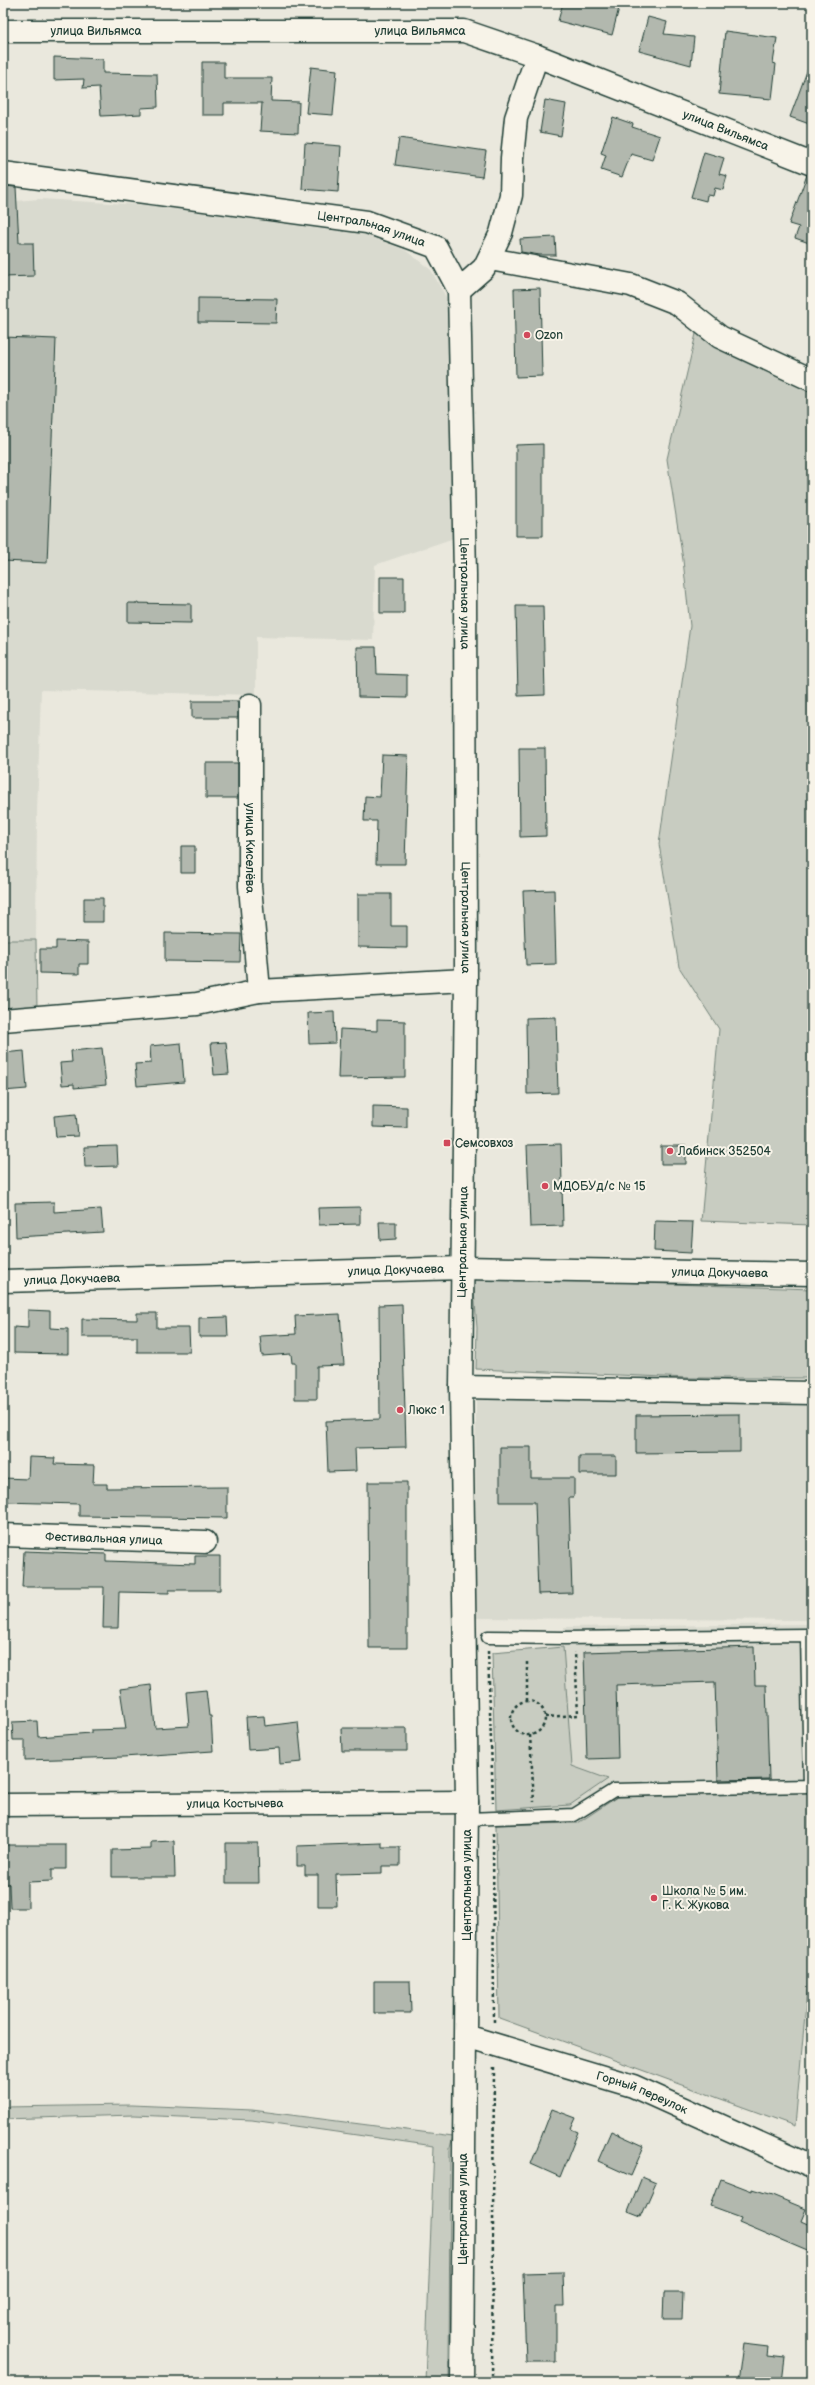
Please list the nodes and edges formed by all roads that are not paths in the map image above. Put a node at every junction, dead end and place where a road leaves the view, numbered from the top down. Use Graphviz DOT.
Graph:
graph roads {
  1 [pos="3,31"];
  2 [pos="538,56"];
  3 [pos="812,164"];
  4 [pos="3,173"];
  5 [pos="490,259"];
  6 [pos="459,290"];
  7 [pos="812,380"];
  8 [pos="250,705"];
  9 [pos="466,980"];
  10 [pos="260,991"];
  11 [pos="3,1020"];
  12 [pos="463,1268"];
  13 [pos="812,1274"];
  14 [pos="3,1281"];
  15 [pos="461,1387"];
  16 [pos="812,1393"];
  17 [pos="3,1535"];
  18 [pos="206,1542"];
  19 [pos="488,1637"];
  20 [pos="3,1805"];
  21 [pos="467,1810"];
  22 [pos="466,2036"];
  23 [pos="812,2167"];
  24 [pos="462,2382"];
  1 -- 2 [label="street, улица Вильямса"];
  2 -- 3 [label="street, улица Вильямса"];
  2 -- 5 [label="street"];
  4 -- 6 [label="street, Центральная улица"];
  5 -- 6 [label="street"];
  5 -- 7 [label="street"];
  6 -- 9 [label="street, Центральная улица"];
  8 -- 10 [label="street, улица Киселёва"];
  9 -- 10 [label="street"];
  9 -- 12 [label="street, Центральная улица"];
  10 -- 11 [label="street"];
  12 -- 13 [label="street, улица Докучаева"];
  12 -- 14 [label="street, улица Докучаева"];
  12 -- 15 [label="street, Центральная улица"];
  15 -- 16 [label="street"];
  15 -- 21 [label="street, Центральная улица"];
  17 -- 18 [label="street, Фестивальная улица"];
  19 -- 21 [label="lane"];
  20 -- 21 [label="street, улица Костычева"];
  21 -- 22 [label="street, Центральная улица"];
  22 -- 23 [label="street, Горный переулок"];
  22 -- 24 [label="street, Центральная улица"];
}
